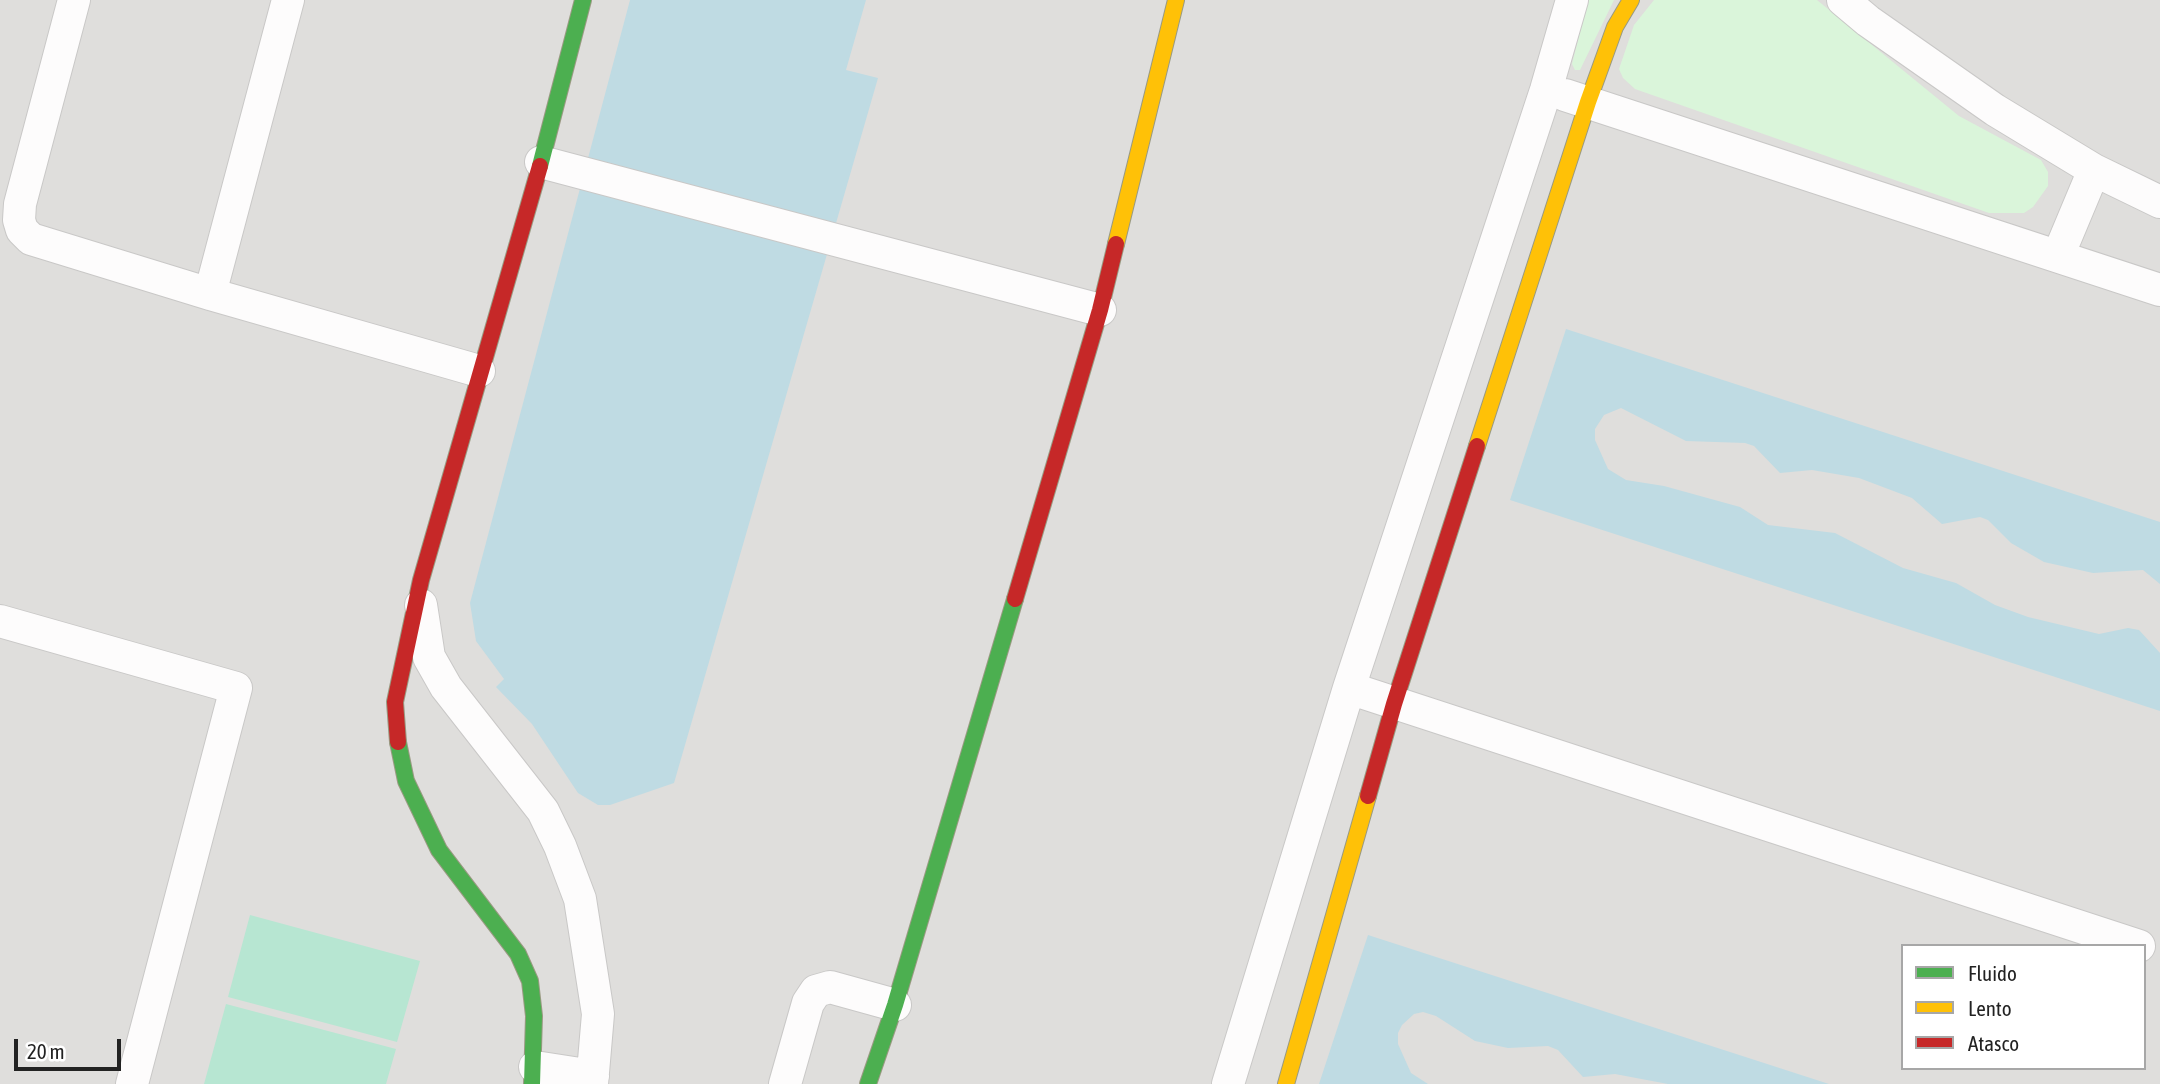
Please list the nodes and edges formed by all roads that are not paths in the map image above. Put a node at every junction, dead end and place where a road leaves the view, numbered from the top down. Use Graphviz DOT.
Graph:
graph roads {
  1 [pos="74,0"];
  2 [pos="288,0"];
  3 [pos="583,0"];
  4 [pos="1176,0"];
  5 [pos="1572,0"];
  6 [pos="1631,0"];
  7 [pos="1843,0"];
  8 [pos="1546,90"];
  9 [pos="1588,102"];
  10 [pos="541,162"];
  11 [pos="2094,170"];
  12 [pos="2160,202"];
  13 [pos="2058,256"];
  14 [pos="2160,290"];
  15 [pos="210,294"];
  16 [pos="1100,310"];
  17 [pos="479,371"];
  18 [pos="421,579"];
  19 [pos="0,621"];
  20 [pos="1349,688"];
  21 [pos="1394,704"];
  22 [pos="2133,944"];
  23 [pos="895,1005"];
  24 [pos="533,1075"];
  25 [pos="593,1080"];
  26 [pos="132,1084"];
  27 [pos="785,1084"];
  28 [pos="868,1084"];
  29 [pos="1228,1084"];
  30 [pos="1286,1084"];
  1 -- 15 [label="street"];
  2 -- 15 [label="street"];
  3 -- 10 [label="street"];
  4 -- 16 [label="street"];
  5 -- 8 [label="street"];
  6 -- 9 [label="street"];
  7 -- 11 [label="street"];
  8 -- 9 [label="street"];
  8 -- 20 [label="street"];
  9 -- 13 [label="street"];
  9 -- 21 [label="street"];
  10 -- 16 [label="street"];
  10 -- 17 [label="street"];
  11 -- 12 [label="street"];
  11 -- 13 [label="street"];
  13 -- 14 [label="street"];
  15 -- 17 [label="street"];
  16 -- 23 [label="street"];
  17 -- 18 [label="street"];
  18 -- 24 [label="street"];
  18 -- 25 [label="street"];
  19 -- 26 [label="street"];
  20 -- 21 [label="street"];
  20 -- 29 [label="street"];
  21 -- 22 [label="street"];
  21 -- 30 [label="street"];
  23 -- 27 [label="street"];
  23 -- 28 [label="street"];
  24 -- 25 [label="street"];
}
